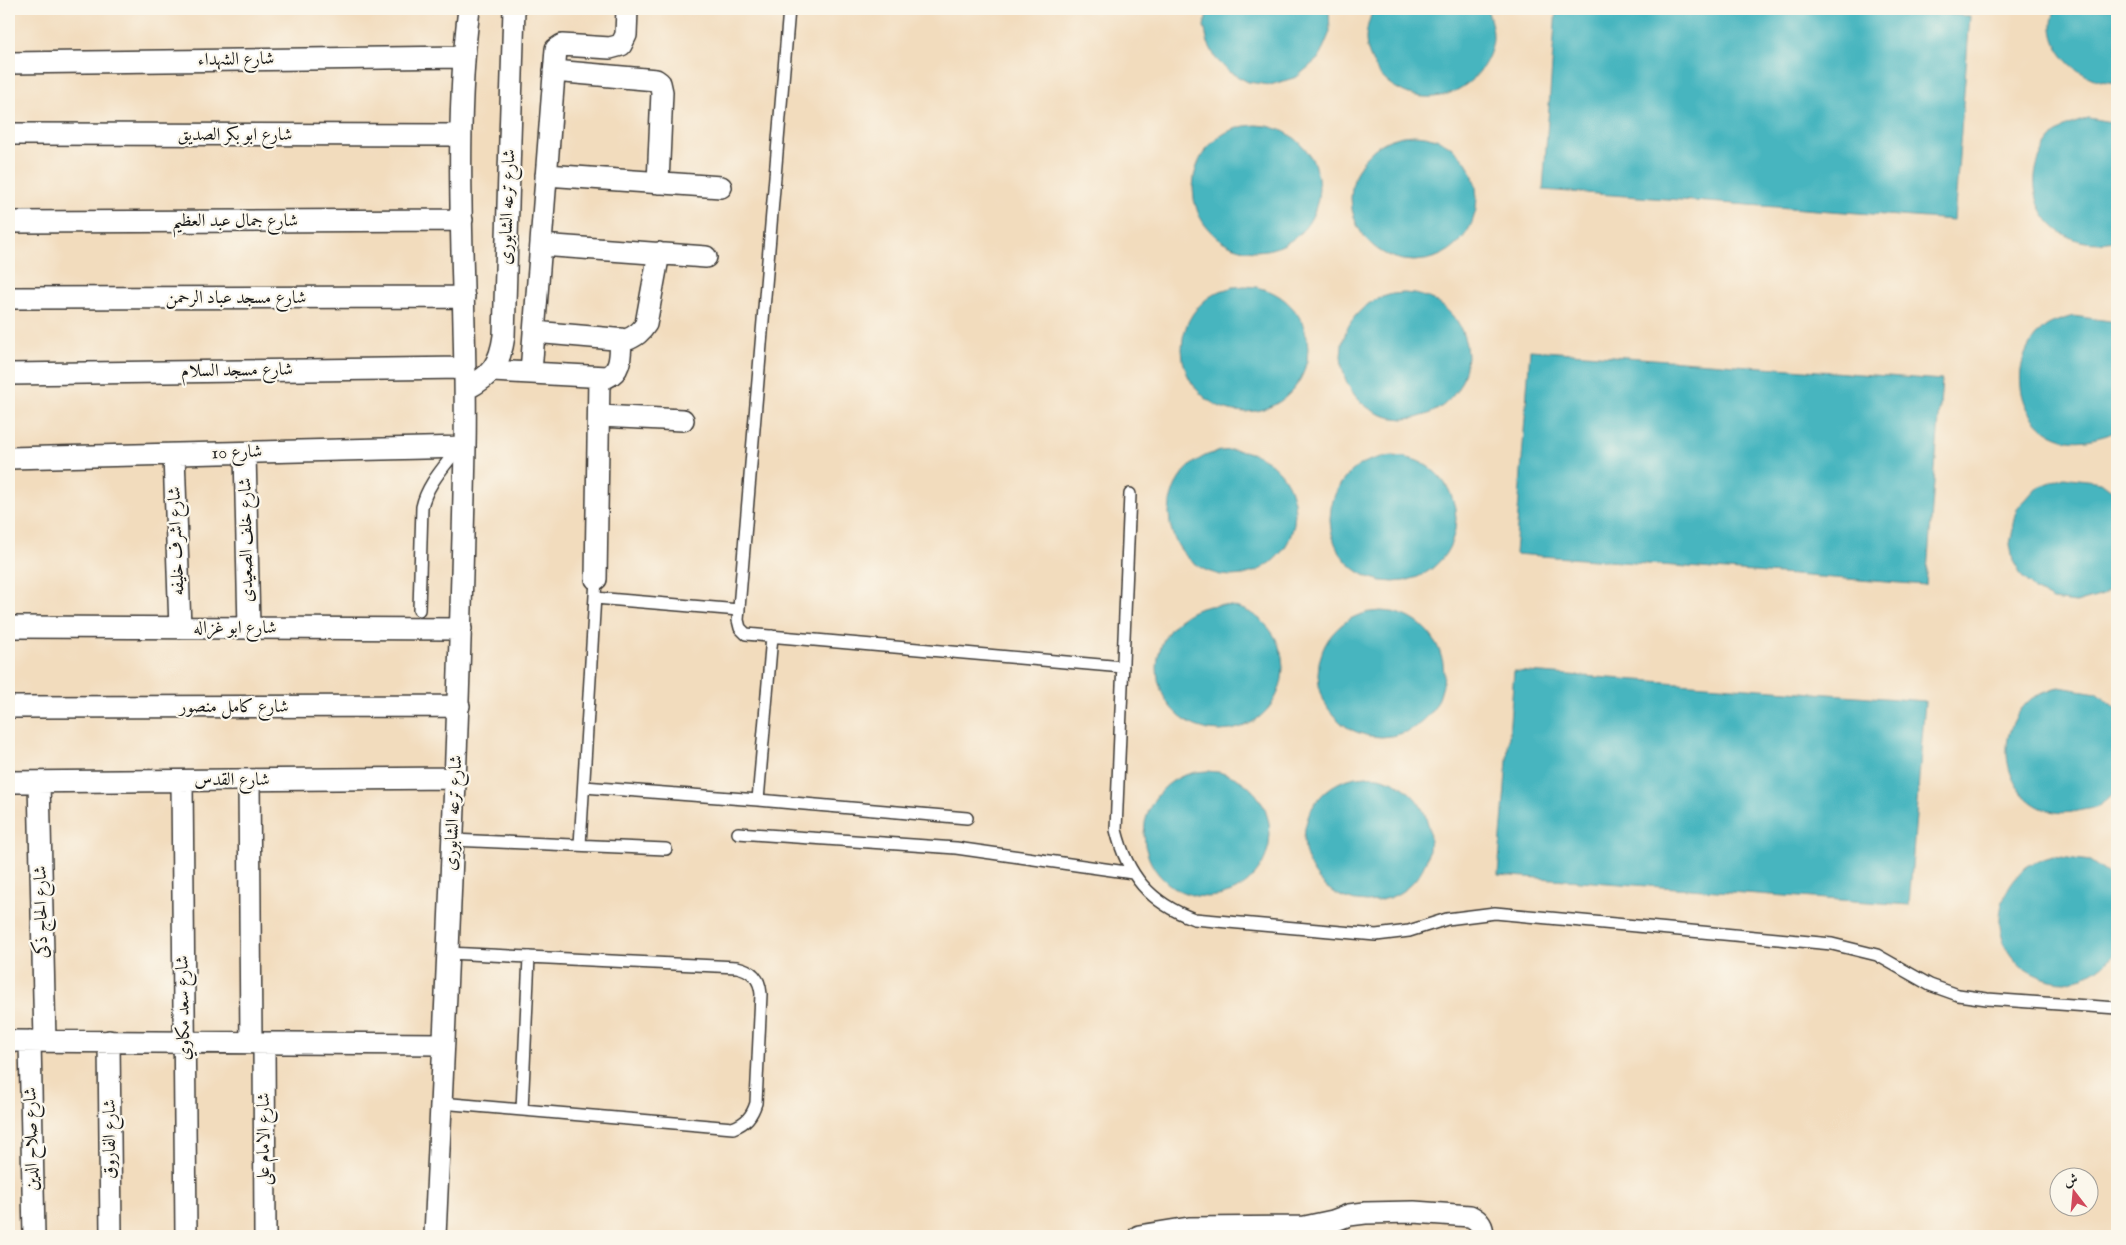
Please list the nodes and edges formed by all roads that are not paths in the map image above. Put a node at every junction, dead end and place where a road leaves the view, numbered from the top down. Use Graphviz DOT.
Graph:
graph roads {
  1 [pos="469,9"];
  2 [pos="514,9"];
  3 [pos="627,9"];
  4 [pos="788,9"];
  5 [pos="463,57"];
  6 [pos="9,63"];
  7 [pos="554,71"];
  8 [pos="9,134"];
  9 [pos="460,136"];
  10 [pos="546,175"];
  11 [pos="658,183"];
  12 [pos="721,187"];
  13 [pos="462,220"];
  14 [pos="9,222"];
  15 [pos="541,245"];
  16 [pos="659,253"];
  17 [pos="706,257"];
  18 [pos="464,297"];
  19 [pos="9,298"];
  20 [pos="534,332"];
  21 [pos="621,339"];
  22 [pos="465,368"];
  23 [pos="492,371"];
  24 [pos="531,372"];
  25 [pos="9,374"];
  26 [pos="599,377"];
  27 [pos="466,389"];
  28 [pos="598,416"];
  29 [pos="683,420"];
  30 [pos="462,447"];
  31 [pos="245,452"];
  32 [pos="174,455"];
  33 [pos="9,458"];
  34 [pos="1130,494"];
  35 [pos="595,588"];
  36 [pos="419,610"];
  37 [pos="739,610"];
  38 [pos="9,627"];
  39 [pos="180,628"];
  40 [pos="249,628"];
  41 [pos="461,629"];
  42 [pos="772,636"];
  43 [pos="1123,667"];
  44 [pos="459,706"];
  45 [pos="9,707"];
  46 [pos="455,778"];
  47 [pos="249,780"];
  48 [pos="182,781"];
  49 [pos="9,782"];
  50 [pos="39,782"];
  51 [pos="584,787"];
  52 [pos="758,800"];
  53 [pos="967,818"];
  54 [pos="738,834"];
  55 [pos="452,840"];
  56 [pos="580,845"];
  57 [pos="666,849"];
  58 [pos="1133,873"];
  59 [pos="447,953"];
  60 [pos="529,957"];
  61 [pos="2117,1008"];
  62 [pos="9,1041"];
  63 [pos="38,1041"];
  64 [pos="109,1042"];
  65 [pos="184,1042"];
  66 [pos="258,1042"];
  67 [pos="443,1044"];
  68 [pos="441,1103"];
  69 [pos="522,1110"];
  70 [pos="34,1236"];
  71 [pos="111,1236"];
  72 [pos="186,1236"];
  73 [pos="265,1236"];
  74 [pos="435,1236"];
  75 [pos="1139,1236"];
  76 [pos="1483,1236"];
  1 -- 5 [label="street, شارع ترعه الشابورى"];
  2 -- 23 [label="street, شارع ترعه الشابورى"];
  3 -- 7 [label="street"];
  4 -- 37 [label="lane"];
  5 -- 6 [label="street, شارع الشهداء"];
  5 -- 9 [label="street, شارع ترعه الشابورى"];
  7 -- 10 [label="street"];
  7 -- 11 [label="street"];
  8 -- 9 [label="street, شارع ابو بكر الصديق"];
  9 -- 13 [label="street, شارع ترعه الشابورى"];
  10 -- 11 [label="street"];
  10 -- 15 [label="street"];
  11 -- 12 [label="street"];
  13 -- 14 [label="street, شارع جمال عبد العظيم"];
  13 -- 18 [label="street, شارع ترعه الشابورى"];
  15 -- 16 [label="street"];
  15 -- 20 [label="street"];
  16 -- 17 [label="street"];
  16 -- 21 [label="street"];
  18 -- 19 [label="street, شارع مسجد عباد الرحمن"];
  18 -- 22 [label="street, شارع ترعه الشابورى"];
  20 -- 21 [label="street"];
  20 -- 24 [label="street"];
  21 -- 26 [label="street"];
  22 -- 25 [label="street, شارع مسجد السلام"];
  22 -- 27 [label="street, شارع ترعه الشابورى"];
  23 -- 24 [label="street"];
  23 -- 27 [label="street, شارع ترعه الشابورى"];
  24 -- 26 [label="street"];
  26 -- 28 [label="street"];
  27 -- 30 [label="street, شارع ترعه الشابورى"];
  28 -- 29 [label="street"];
  28 -- 35 [label="street"];
  30 -- 31 [label="street, شارع 10"];
  30 -- 36 [label="lane"];
  30 -- 41 [label="street, شارع ترعه الشابورى"];
  31 -- 32 [label="street, شارع 10"];
  31 -- 40 [label="street, شارع خلف الصعيدى"];
  32 -- 33 [label="street, شارع 10"];
  32 -- 39 [label="street, شارع اشرف خليفه"];
  34 -- 43 [label="lane"];
  35 -- 37 [label="lane"];
  35 -- 51 [label="lane"];
  37 -- 42 [label="lane"];
  38 -- 39 [label="street, شارع ابو غزاله"];
  39 -- 40 [label="street, شارع ابو غزاله"];
  40 -- 41 [label="street, شارع ابو غزاله"];
  41 -- 44 [label="street, شارع ترعه الشابورى"];
  42 -- 43 [label="lane"];
  42 -- 52 [label="lane"];
  43 -- 58 [label="lane"];
  44 -- 45 [label="street, شارع كامل منصور"];
  44 -- 46 [label="street, شارع ترعه الشابورى"];
  46 -- 47 [label="street, شارع القدس"];
  46 -- 55 [label="street, شارع ترعه الشابورى"];
  47 -- 48 [label="street, شارع القدس"];
  47 -- 66 [label="street, شارع الامام على"];
  48 -- 50 [label="street, شارع القدس"];
  48 -- 65 [label="street, شارع سعد مكاوي"];
  49 -- 50 [label="street, شارع القدس"];
  50 -- 63 [label="street, شارع الحاج ذكى"];
  51 -- 52 [label="lane"];
  51 -- 56 [label="lane"];
  52 -- 53 [label="lane"];
  54 -- 58 [label="lane"];
  55 -- 56 [label="lane"];
  55 -- 59 [label="street, شارع ترعه الشابورى"];
  56 -- 57 [label="lane"];
  58 -- 61 [label="lane"];
  59 -- 60 [label="lane"];
  59 -- 67 [label="street, شارع ترعه الشابورى"];
  60 -- 69 [label="lane"];
  60 -- 69 [label="lane"];
  62 -- 63 [label="street"];
  63 -- 64 [label="street"];
  63 -- 70 [label="street, شارع صلاح الدين"];
  64 -- 65 [label="street"];
  64 -- 71 [label="street, شارع الفاروق"];
  65 -- 66 [label="street"];
  65 -- 72 [label="street, شارع سعد مكاوي"];
  66 -- 67 [label="street"];
  66 -- 73 [label="street, شارع الامام على"];
  67 -- 68 [label="street, شارع ترعه الشابورى"];
  68 -- 69 [label="lane"];
  68 -- 74 [label="street, شارع ترعه الشابورى"];
  75 -- 76 [label="street"];
}
